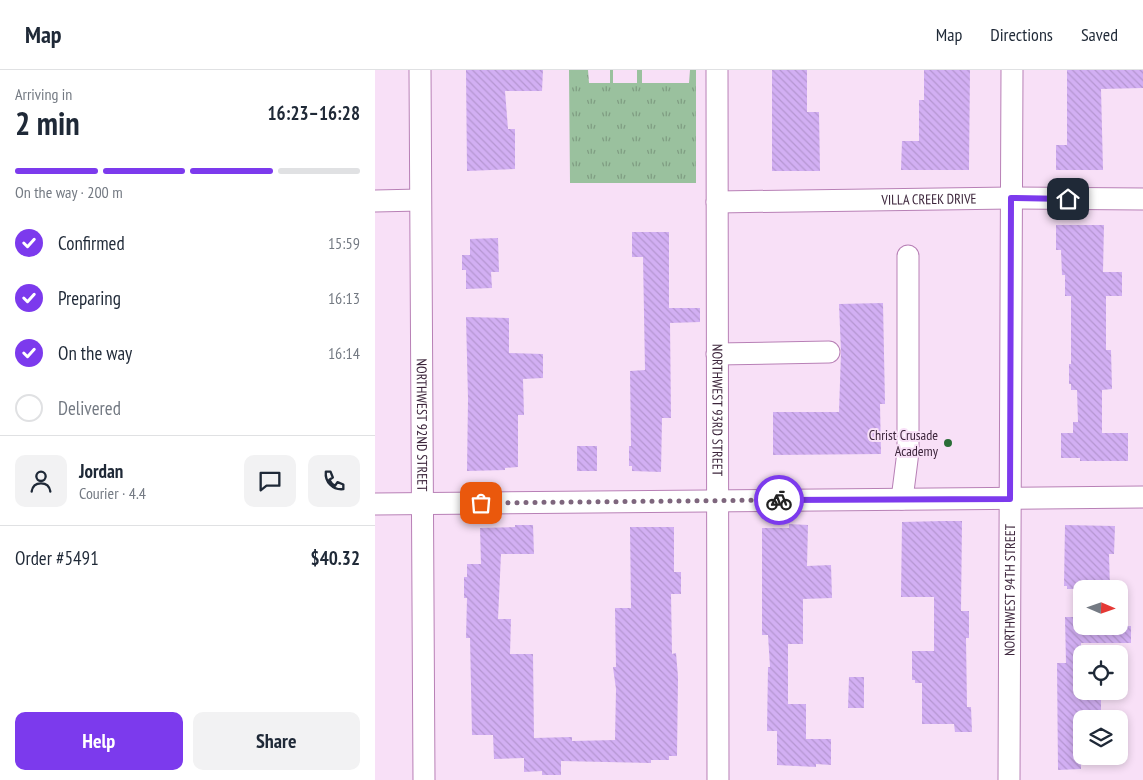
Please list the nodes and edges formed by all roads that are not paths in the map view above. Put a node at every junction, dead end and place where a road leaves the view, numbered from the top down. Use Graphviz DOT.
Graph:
graph roads {
  1 [pos="420,70"];
  2 [pos="717,70"];
  3 [pos="1012,70"];
  4 [pos="1011,198"];
  5 [pos="1143,199"];
  6 [pos="375,200"];
  7 [pos="420,200"];
  8 [pos="717,202"];
  9 [pos="908,256"];
  10 [pos="829,352"];
  11 [pos="717,354"];
  12 [pos="1143,497"];
  13 [pos="902,499"];
  14 [pos="1010,499"];
  15 [pos="717,501"];
  16 [pos="375,504"];
  17 [pos="422,504"];
  18 [pos="424,780"];
  19 [pos="718,780"];
  20 [pos="1009,780"];
  1 -- 7 [label="street, NORTHWEST 92ND STREET"];
  2 -- 8 [label="street, NORTHWEST 93RD STREET"];
  3 -- 4 [label="street, NORTHWEST 94TH STREET"];
  4 -- 5 [label="street, VILLA CREEK DRIVE"];
  4 -- 8 [label="street, VILLA CREEK DRIVE"];
  4 -- 14 [label="street, NORTHWEST 94TH STREET"];
  6 -- 7 [label="street"];
  7 -- 17 [label="street, NORTHWEST 92ND STREET"];
  8 -- 11 [label="street, NORTHWEST 93RD STREET"];
  9 -- 13 [label="street"];
  10 -- 11 [label="street"];
  11 -- 15 [label="street, NORTHWEST 93RD STREET"];
  12 -- 14 [label="street"];
  13 -- 14 [label="street"];
  13 -- 15 [label="street"];
  14 -- 20 [label="street, NORTHWEST 94TH STREET"];
  15 -- 17 [label="street"];
  15 -- 19 [label="street, NORTHWEST 93RD STREET"];
  16 -- 17 [label="street"];
  17 -- 18 [label="street, NORTHWEST 92ND STREET"];
}
